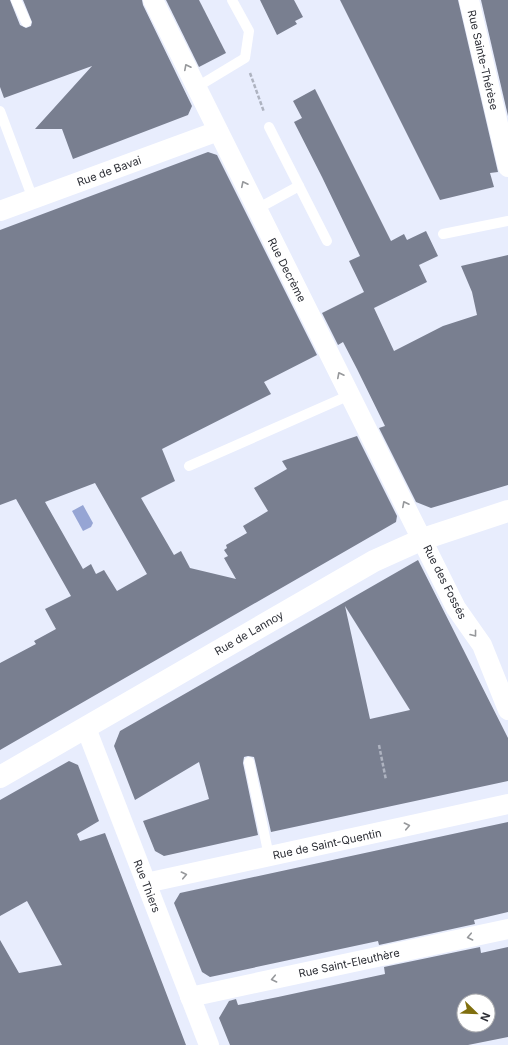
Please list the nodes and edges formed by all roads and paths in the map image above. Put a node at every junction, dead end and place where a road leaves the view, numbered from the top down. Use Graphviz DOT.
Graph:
graph roads {
  1 [pos="16,0"];
  2 [pos="153,0"];
  3 [pos="232,0"];
  4 [pos="469,0"];
  5 [pos="26,22"];
  6 [pos="245,58"];
  7 [pos="197,87"];
  8 [pos="0,111"];
  9 [pos="270,127"];
  10 [pos="218,131"];
  11 [pos="508,167"];
  12 [pos="299,186"];
  13 [pos="33,199"];
  14 [pos="257,210"];
  15 [pos="0,211"];
  16 [pos="508,220"];
  17 [pos="443,234"];
  18 [pos="327,241"];
  19 [pos="350,395"];
  20 [pos="189,466"];
  21 [pos="508,511"];
  22 [pos="423,539"];
  23 [pos="508,710"];
  24 [pos="86,728"];
  25 [pos="379,745"];
  26 [pos="249,762"];
  27 [pos="0,777"];
  28 [pos="386,780"];
  29 [pos="508,804"];
  30 [pos="269,856"];
  31 [pos="146,883"];
  32 [pos="508,929"];
  33 [pos="190,998"];
  34 [pos="209,1045"];
  1 -- 5 [label="lane"];
  7 -- 2 [label="street, Rue Decrème, one-way"];
  3 -- 6 [label="lane"];
  4 -- 11 [label="street, Rue Sainte-Thérèse"];
  6 -- 7 [label="lane"];
  6 -- 9 [label="path"];
  7 -- 10 [label="street, Rue Decrème"];
  8 -- 13 [label="lane"];
  9 -- 12 [label="lane"];
  10 -- 13 [label="street, Rue de Bavai"];
  14 -- 10 [label="street, Rue Decrème, one-way"];
  12 -- 14 [label="lane"];
  12 -- 18 [label="lane"];
  13 -- 15 [label="street, Rue de Bavai"];
  19 -- 14 [label="street, Rue Decrème, one-way"];
  16 -- 17 [label="lane"];
  19 -- 20 [label="lane"];
  22 -- 19 [label="street, Rue Decrème, one-way"];
  21 -- 22 [label="main road, Rue de Lannoy"];
  22 -- 23 [label="street, Rue des Fossés, one-way"];
  22 -- 24 [label="main road, Rue de Lannoy"];
  24 -- 27 [label="main road, Rue de Lannoy"];
  24 -- 31 [label="street, Rue Thiers"];
  25 -- 28 [label="path"];
  26 -- 30 [label="lane"];
  30 -- 29 [label="street, Rue de Saint-Quentin, one-way"];
  31 -- 30 [label="street, Rue de Saint-Quentin, one-way"];
  31 -- 33 [label="street, Rue Thiers"];
  32 -- 33 [label="street, Rue Saint-Eleuthère, one-way"];
  33 -- 34 [label="street, Rue Thiers"];
}
